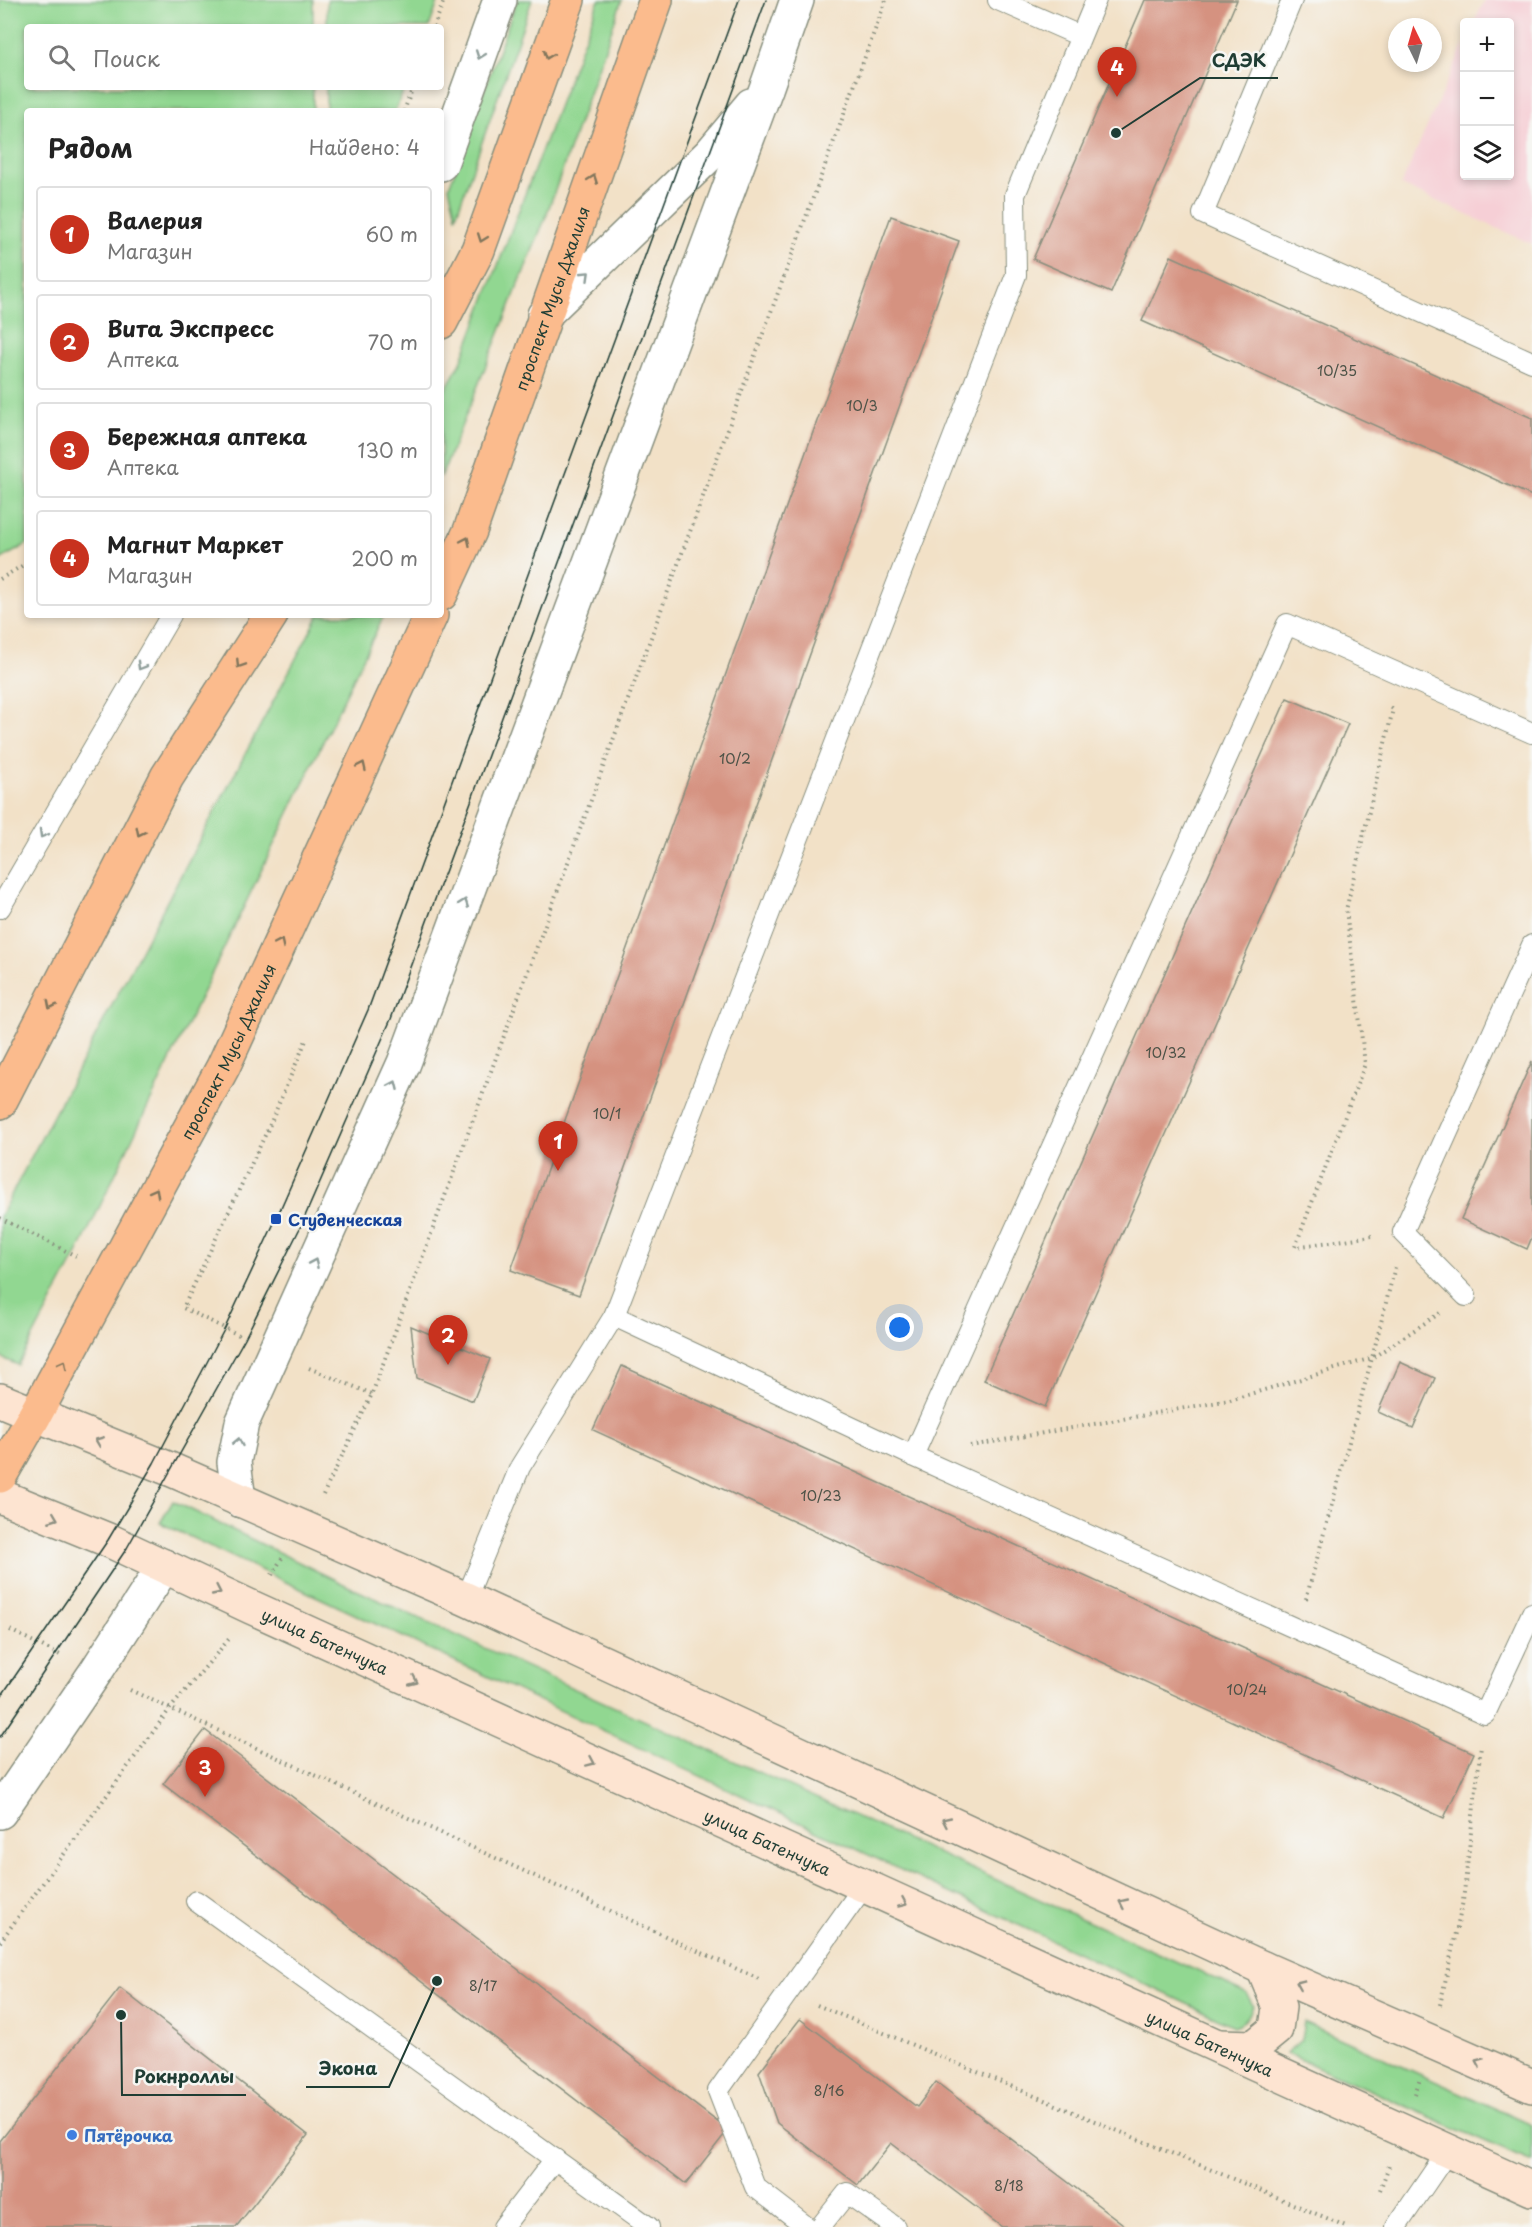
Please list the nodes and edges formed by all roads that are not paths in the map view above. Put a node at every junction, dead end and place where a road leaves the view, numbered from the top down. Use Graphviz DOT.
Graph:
graph roads {
  1 [pos="500,0"];
  2 [pos="568,0"];
  3 [pos="656,0"];
  4 [pos="796,0"];
  5 [pos="998,0"];
  6 [pos="1096,0"];
  7 [pos="1292,0"];
  8 [pos="1080,36"];
  9 [pos="767,86"];
  10 [pos="444,156"];
  11 [pos="544,315"];
  12 [pos="444,316"];
  13 [pos="1532,362"];
  14 [pos="444,587"];
  15 [pos="169,618"];
  16 [pos="269,618"];
  17 [pos="430,618"];
  18 [pos="1532,733"];
  19 [pos="0,908"];
  20 [pos="1532,945"];
  21 [pos="0,1102"];
  22 [pos="1466,1296"];
  23 [pos="614,1316"];
  24 [pos="0,1400"];
  25 [pos="35,1415"];
  26 [pos="914,1456"];
  27 [pos="0,1476"];
  28 [pos="0,1496"];
  29 [pos="238,1500"];
  30 [pos="164,1566"];
  31 [pos="466,1599"];
  32 [pos="1532,1613"];
  33 [pos="0,1812"];
  34 [pos="864,1886"];
  35 [pos="196,1901"];
  36 [pos="1263,1968"];
  37 [pos="1217,2046"];
  38 [pos="1532,2086"];
  39 [pos="1448,2151"];
  40 [pos="555,2159"];
  41 [pos="1532,2189"];
  42 [pos="502,2227"];
  43 [pos="649,2227"];
  44 [pos="807,2227"];
  45 [pos="819,2227"];
  46 [pos="895,2227"];
  47 [pos="1396,2227"];
  1 -- 10 [label="street, one-way"];
  2 -- 12 [label="main road, one-way"];
  11 -- 3 [label="main road, проспект Мусы Джалиля, one-way"];
  4 -- 9 [label="street"];
  5 -- 8 [label="lane"];
  6 -- 8 [label="lane"];
  7 -- 13 [label="lane"];
  8 -- 23 [label="lane"];
  11 -- 9 [label="street, one-way"];
  29 -- 9 [label="street, one-way"];
  14 -- 11 [label="main road, проспект Мусы Джалиля, one-way"];
  15 -- 19 [label="lane, one-way"];
  16 -- 21 [label="main road, one-way"];
  25 -- 17 [label="main road, проспект Мусы Джалиля, one-way"];
  18 -- 26 [label="lane"];
  20 -- 22 [label="lane"];
  23 -- 26 [label="lane"];
  23 -- 31 [label="lane"];
  24 -- 25 [label="main road"];
  25 -- 27 [label="main road, проспект Мусы Джалиля"];
  29 -- 25 [label="main road, one-way"];
  26 -- 32 [label="lane"];
  28 -- 30 [label="main road, улица Батенчука, one-way"];
  29 -- 31 [label="main road"];
  30 -- 33 [label="street"];
  30 -- 34 [label="main road, улица Батенчука, one-way"];
  36 -- 31 [label="main road, one-way"];
  34 -- 37 [label="main road, улица Батенчука, one-way"];
  34 -- 44 [label="lane"];
  35 -- 40 [label="lane"];
  36 -- 37 [label="main road"];
  38 -- 36 [label="main road, one-way"];
  37 -- 39 [label="main road, улица Батенчука"];
  39 -- 41 [label="main road, улица Батенчука"];
  39 -- 47 [label="lane"];
  40 -- 42 [label="lane"];
  40 -- 43 [label="lane"];
  45 -- 46 [label="lane"];
}
